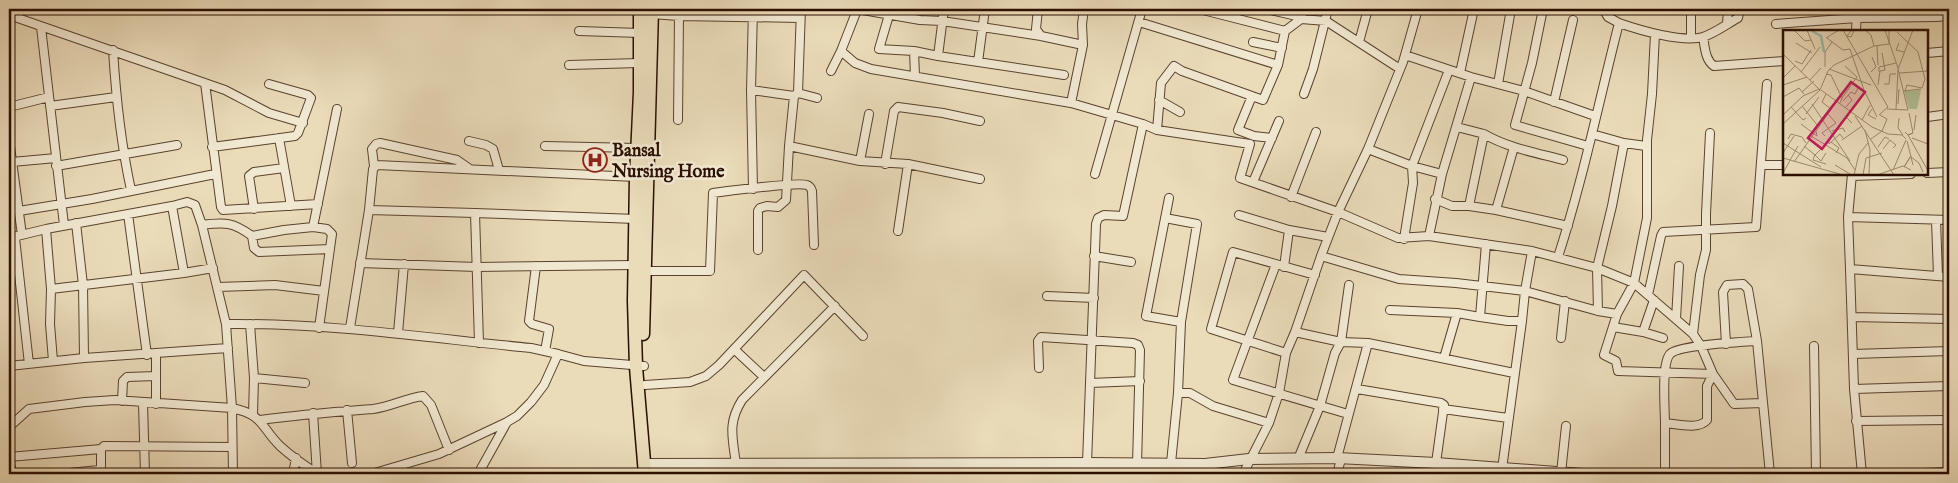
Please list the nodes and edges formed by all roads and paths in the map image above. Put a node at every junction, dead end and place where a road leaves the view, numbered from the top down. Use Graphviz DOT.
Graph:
graph roads {
  1 [pos="801,9"];
  2 [pos="857,9"];
  3 [pos="944,9"];
  4 [pos="985,9"];
  5 [pos="1038,9"];
  6 [pos="1084,9"];
  7 [pos="1142,9"];
  8 [pos="1199,9"];
  9 [pos="1266,9"];
  10 [pos="1302,9"];
  11 [pos="1328,9"];
  12 [pos="1368,9"];
  13 [pos="1418,9"];
  14 [pos="1474,9"];
  15 [pos="1511,9"];
  16 [pos="1543,9"];
  17 [pos="1603,9"];
  18 [pos="1691,9"];
  19 [pos="1728,9"];
  20 [pos="1740,9"];
  21 [pos="1857,9"];
  22 [pos="648,10"];
  23 [pos="753,13"];
  24 [pos="1936,13"];
  25 [pos="9,15"];
  26 [pos="889,15"];
  27 [pos="679,16"];
  28 [pos="1949,16"];
  29 [pos="800,18"];
  30 [pos="1301,18"];
  31 [pos="1857,18"];
  32 [pos="1573,20"];
  33 [pos="942,21"];
  34 [pos="1326,21"];
  35 [pos="1139,22"];
  36 [pos="1619,23"];
  37 [pos="1727,24"];
  38 [pos="1776,24"];
  39 [pos="41,27"];
  40 [pos="983,27"];
  41 [pos="1856,30"];
  42 [pos="579,31"];
  43 [pos="1285,31"];
  44 [pos="640,33"];
  45 [pos="1655,34"];
  46 [pos="1041,36"];
  47 [pos="1703,37"];
  48 [pos="1691,38"];
  49 [pos="1253,42"];
  50 [pos="1359,42"];
  51 [pos="1083,45"];
  52 [pos="1282,48"];
  53 [pos="113,50"];
  54 [pos="841,51"];
  55 [pos="914,51"];
  56 [pos="1949,51"];
  57 [pos="1928,53"];
  58 [pos="1405,55"];
  59 [pos="938,56"];
  60 [pos="1783,61"];
  61 [pos="978,62"];
  62 [pos="639,63"];
  63 [pos="569,65"];
  64 [pos="1278,65"];
  65 [pos="1400,69"];
  66 [pos="1448,70"];
  67 [pos="831,71"];
  68 [pos="1460,73"];
  69 [pos="1064,75"];
  70 [pos="915,76"];
  71 [pos="1471,77"];
  72 [pos="205,83"];
  73 [pos="1948,83"];
  74 [pos="269,84"];
  75 [pos="1498,84"];
  76 [pos="1767,84"];
  77 [pos="752,90"];
  78 [pos="1524,92"];
  79 [pos="796,94"];
  80 [pos="1304,94"];
  81 [pos="116,96"];
  82 [pos="1252,96"];
  83 [pos="49,97"];
  84 [pos="817,98"];
  85 [pos="1160,100"];
  86 [pos="1554,102"];
  87 [pos="1949,102"];
  88 [pos="1071,103"];
  89 [pos="50,106"];
  90 [pos="9,107"];
  91 [pos="337,109"];
  92 [pos="1180,112"];
  93 [pos="1111,113"];
  94 [pos="869,114"];
  95 [pos="1949,114"];
  96 [pos="1595,116"];
  97 [pos="1928,117"];
  98 [pos="678,120"];
  99 [pos="980,121"];
  100 [pos="1279,121"];
  101 [pos="303,123"];
  102 [pos="1143,124"];
  103 [pos="1457,127"];
  104 [pos="1157,130"];
  105 [pos="1316,132"];
  106 [pos="1710,133"];
  107 [pos="1484,134"];
  108 [pos="1592,134"];
  109 [pos="279,138"];
  110 [pos="1272,138"];
  111 [pos="9,139"];
  112 [pos="469,141"];
  113 [pos="1624,143"];
  114 [pos="177,145"];
  115 [pos="545,146"];
  116 [pos="789,146"];
  117 [pos="1588,146"];
  118 [pos="1646,146"];
  119 [pos="212,147"];
  120 [pos="1514,147"];
  121 [pos="637,148"];
  122 [pos="1368,149"];
  123 [pos="124,155"];
  124 [pos="56,158"];
  125 [pos="1563,160"];
  126 [pos="860,161"];
  127 [pos="12,162"];
  128 [pos="885,164"];
  129 [pos="908,164"];
  130 [pos="1762,164"];
  131 [pos="1783,165"];
  132 [pos="56,166"];
  133 [pos="374,166"];
  134 [pos="1412,166"];
  135 [pos="284,168"];
  136 [pos="470,169"];
  137 [pos="499,170"];
  138 [pos="1949,172"];
  139 [pos="1928,173"];
  140 [pos="215,174"];
  141 [pos="1095,174"];
  142 [pos="1442,174"];
  143 [pos="1852,175"];
  144 [pos="636,177"];
  145 [pos="980,179"];
  146 [pos="1253,182"];
  147 [pos="788,185"];
  148 [pos="753,189"];
  149 [pos="131,190"];
  150 [pos="1291,197"];
  151 [pos="1169,198"];
  152 [pos="1435,199"];
  153 [pos="61,204"];
  154 [pos="318,204"];
  155 [pos="172,206"];
  156 [pos="292,206"];
  157 [pos="1469,206"];
  158 [pos="254,209"];
  159 [pos="19,210"];
  160 [pos="369,210"];
  161 [pos="1496,210"];
  162 [pos="1338,212"];
  163 [pos="475,213"];
  164 [pos="128,214"];
  165 [pos="1239,215"];
  166 [pos="1848,217"];
  167 [pos="1165,218"];
  168 [pos="636,219"];
  169 [pos="1936,220"];
  170 [pos="1949,220"];
  171 [pos="76,223"];
  172 [pos="64,225"];
  173 [pos="202,225"];
  174 [pos="1568,226"];
  175 [pos="313,227"];
  176 [pos="46,228"];
  177 [pos="1289,230"];
  178 [pos="1706,230"];
  179 [pos="898,231"];
  180 [pos="252,236"];
  181 [pos="1429,236"];
  182 [pos="15,237"];
  183 [pos="1328,237"];
  184 [pos="1404,239"];
  185 [pos="1486,244"];
  186 [pos="814,245"];
  187 [pos="330,249"];
  188 [pos="758,250"];
  189 [pos="1532,250"];
  190 [pos="1094,256"];
  191 [pos="1321,256"];
  192 [pos="1558,257"];
  193 [pos="1131,262"];
  194 [pos="360,263"];
  195 [pos="404,264"];
  196 [pos="477,266"];
  197 [pos="536,266"];
  198 [pos="1280,266"];
  199 [pos="1679,266"];
  200 [pos="213,268"];
  201 [pos="639,268"];
  202 [pos="1597,268"];
  203 [pos="1850,269"];
  204 [pos="184,273"];
  205 [pos="1316,275"];
  206 [pos="1938,276"];
  207 [pos="1949,276"];
  208 [pos="135,279"];
  209 [pos="1634,283"];
  210 [pos="83,285"];
  211 [pos="1349,285"];
  212 [pos="217,287"];
  213 [pos="1482,287"];
  214 [pos="51,289"];
  215 [pos="324,290"];
  216 [pos="1524,291"];
  217 [pos="1648,295"];
  218 [pos="1047,296"];
  219 [pos="1094,298"];
  220 [pos="1654,300"];
  221 [pos="1565,301"];
  222 [pos="835,306"];
  223 [pos="1390,310"];
  224 [pos="1598,311"];
  225 [pos="1457,313"];
  226 [pos="1616,314"];
  227 [pos="1480,317"];
  228 [pos="1852,317"];
  229 [pos="1676,319"];
  230 [pos="1522,320"];
  231 [pos="1949,320"];
  232 [pos="1181,322"];
  233 [pos="226,324"];
  234 [pos="250,324"];
  235 [pos="1613,327"];
  236 [pos="319,328"];
  237 [pos="350,328"];
  238 [pos="1295,332"];
  239 [pos="1644,332"];
  240 [pos="398,333"];
  241 [pos="1693,334"];
  242 [pos="863,336"];
  243 [pos="1561,338"];
  244 [pos="1663,338"];
  245 [pos="1092,340"];
  246 [pos="1758,341"];
  247 [pos="1247,342"];
  248 [pos="1341,342"];
  249 [pos="479,343"];
  250 [pos="1368,343"];
  251 [pos="1726,344"];
  252 [pos="1701,346"];
  253 [pos="1814,346"];
  254 [pos="228,348"];
  255 [pos="734,349"];
  256 [pos="545,351"];
  257 [pos="1949,351"];
  258 [pos="1286,353"];
  259 [pos="156,354"];
  260 [pos="558,354"];
  261 [pos="1853,354"];
  262 [pos="147,355"];
  263 [pos="84,358"];
  264 [pos="1444,358"];
  265 [pos="53,361"];
  266 [pos="29,364"];
  267 [pos="9,366"];
  268 [pos="640,366"];
  269 [pos="1039,368"];
  270 [pos="1665,372"];
  271 [pos="1514,373"];
  272 [pos="1713,374"];
  273 [pos="156,376"];
  274 [pos="764,377"];
  275 [pos="254,378"];
  276 [pos="1140,381"];
  277 [pos="305,382"];
  278 [pos="1090,382"];
  279 [pos="645,385"];
  280 [pos="1949,386"];
  281 [pos="1357,389"];
  282 [pos="1854,389"];
  283 [pos="1178,393"];
  284 [pos="1279,394"];
  285 [pos="122,401"];
  286 [pos="142,403"];
  287 [pos="1762,403"];
  288 [pos="156,404"];
  289 [pos="1320,406"];
  290 [pos="232,408"];
  291 [pos="1443,409"];
  292 [pos="347,410"];
  293 [pos="312,413"];
  294 [pos="1348,414"];
  295 [pos="253,415"];
  296 [pos="1508,418"];
  297 [pos="260,420"];
  298 [pos="1949,420"];
  299 [pos="1856,421"];
  300 [pos="507,422"];
  301 [pos="1269,423"];
  302 [pos="1665,423"];
  303 [pos="1566,426"];
  304 [pos="9,427"];
  305 [pos="144,445"];
  306 [pos="232,447"];
  307 [pos="101,449"];
  308 [pos="449,450"];
  309 [pos="296,458"];
  310 [pos="1339,458"];
  311 [pos="1249,459"];
  312 [pos="1298,459"];
  313 [pos="1171,462"];
  314 [pos="352,463"];
  315 [pos="1087,463"];
  316 [pos="1436,463"];
  317 [pos="736,465"];
  318 [pos="1137,465"];
  319 [pos="648,469"];
  320 [pos="922,469"];
  321 [pos="1114,469"];
  322 [pos="1502,469"];
  323 [pos="1528,473"];
  324 [pos="1561,473"];
  325 [pos="1945,473"];
  326 [pos="12,474"];
  327 [pos="59,474"];
  328 [pos="145,474"];
  329 [pos="233,474"];
  330 [pos="293,474"];
  331 [pos="318,474"];
  332 [pos="371,474"];
  333 [pos="478,474"];
  334 [pos="1243,474"];
  335 [pos="1337,474"];
  336 [pos="1583,474"];
  337 [pos="1665,474"];
  338 [pos="1770,474"];
  339 [pos="1816,474"];
  340 [pos="1862,474"];
  341 [pos="1924,474"];
  1 -- 29 [label="street"];
  2 -- 26 [label="street"];
  2 -- 54 [label="street"];
  3 -- 33 [label="street"];
  4 -- 40 [label="street"];
  5 -- 46 [label="street"];
  6 -- 51 [label="street"];
  7 -- 35 [label="street"];
  8 -- 43 [label="street"];
  9 -- 30 [label="street"];
  10 -- 30 [label="street"];
  11 -- 34 [label="street"];
  12 -- 50 [label="street"];
  13 -- 58 [label="street"];
  14 -- 68 [label="street"];
  15 -- 75 [label="street"];
  16 -- 78 [label="street"];
  17 -- 36 [label="street"];
  18 -- 48 [label="street"];
  19 -- 37 [label="street"];
  20 -- 37 [label="street"];
  21 -- 31 [label="street"];
  22 -- 27 [label="street"];
  22 -- 44 [label="main road"];
  22 -- 201 [label="main road"];
  23 -- 27 [label="street"];
  23 -- 29 [label="street"];
  23 -- 77 [label="street"];
  24 -- 28 [label="street"];
  24 -- 31 [label="street"];
  25 -- 39 [label="street"];
  26 -- 33 [label="street"];
  26 -- 55 [label="street"];
  27 -- 98 [label="street"];
  29 -- 79 [label="street"];
  30 -- 34 [label="street"];
  30 -- 43 [label="street"];
  31 -- 38 [label="street"];
  31 -- 41 [label="street"];
  32 -- 86 [label="street"];
  33 -- 40 [label="street"];
  33 -- 59 [label="street"];
  34 -- 50 [label="street"];
  34 -- 80 [label="street"];
  35 -- 64 [label="street"];
  35 -- 93 [label="street"];
  36 -- 45 [label="street"];
  36 -- 96 [label="street"];
  37 -- 47 [label="street"];
  39 -- 53 [label="street"];
  39 -- 83 [label="street"];
  40 -- 46 [label="street"];
  40 -- 61 [label="street"];
  42 -- 44 [label="street"];
  43 -- 52 [label="street"];
  44 -- 62 [label="main road"];
  45 -- 48 [label="street"];
  45 -- 118 [label="street"];
  46 -- 51 [label="street"];
  47 -- 48 [label="street"];
  47 -- 60 [label="street"];
  49 -- 52 [label="street"];
  50 -- 65 [label="street"];
  51 -- 88 [label="street"];
  52 -- 64 [label="street"];
  53 -- 72 [label="street"];
  53 -- 81 [label="street"];
  54 -- 67 [label="street"];
  54 -- 70 [label="street"];
  55 -- 59 [label="street"];
  55 -- 70 [label="street"];
  56 -- 57 [label="street"];
  58 -- 65 [label="street"];
  58 -- 66 [label="street"];
  59 -- 61 [label="street"];
  61 -- 69 [label="street"];
  62 -- 63 [label="street"];
  62 -- 121 [label="main road"];
  64 -- 82 [label="street"];
  65 -- 122 [label="street"];
  66 -- 68 [label="street"];
  66 -- 134 [label="street"];
  68 -- 71 [label="street"];
  70 -- 88 [label="street"];
  71 -- 75 [label="street"];
  71 -- 103 [label="street"];
  72 -- 101 [label="street"];
  72 -- 119 [label="street"];
  73 -- 87 [label="street"];
  74 -- 101 [label="street"];
  75 -- 78 [label="street"];
  76 -- 130 [label="street"];
  77 -- 79 [label="street"];
  77 -- 148 [label="street"];
  78 -- 86 [label="street"];
  78 -- 117 [label="street"];
  79 -- 84 [label="street"];
  79 -- 116 [label="street"];
  81 -- 89 [label="street"];
  81 -- 123 [label="street"];
  82 -- 85 [label="street"];
  82 -- 110 [label="street"];
  83 -- 89 [label="street"];
  83 -- 90 [label="street"];
  85 -- 92 [label="street"];
  85 -- 104 [label="street"];
  86 -- 96 [label="street"];
  88 -- 93 [label="street"];
  89 -- 124 [label="street"];
  91 -- 154 [label="street"];
  93 -- 102 [label="street"];
  93 -- 141 [label="street"];
  94 -- 126 [label="street"];
  95 -- 97 [label="street"];
  96 -- 108 [label="street"];
  99 -- 128 [label="street"];
  100 -- 110 [label="street"];
  101 -- 109 [label="street"];
  102 -- 104 [label="street"];
  102 -- 190 [label="street"];
  103 -- 107 [label="street"];
  103 -- 142 [label="street"];
  104 -- 146 [label="street"];
  105 -- 150 [label="street"];
  106 -- 178 [label="street"];
  107 -- 120 [label="street"];
  107 -- 157 [label="street"];
  108 -- 113 [label="street"];
  108 -- 117 [label="street"];
  109 -- 119 [label="street"];
  109 -- 135 [label="street"];
  110 -- 146 [label="street"];
  111 -- 127 [label="street"];
  112 -- 137 [label="street"];
  113 -- 118 [label="street"];
  113 -- 202 [label="street"];
  114 -- 123 [label="street"];
  115 -- 121 [label="street"];
  116 -- 126 [label="street"];
  116 -- 147 [label="street"];
  117 -- 174 [label="street"];
  118 -- 209 [label="street"];
  119 -- 140 [label="street"];
  120 -- 125 [label="street"];
  120 -- 161 [label="street"];
  121 -- 144 [label="main road"];
  122 -- 134 [label="street"];
  122 -- 162 [label="street"];
  123 -- 132 [label="street"];
  123 -- 149 [label="street"];
  124 -- 127 [label="street"];
  124 -- 132 [label="street"];
  126 -- 128 [label="street"];
  127 -- 159 [label="street"];
  128 -- 129 [label="street"];
  129 -- 145 [label="street"];
  129 -- 179 [label="street"];
  130 -- 131 [label="street"];
  130 -- 178 [label="street"];
  132 -- 153 [label="street"];
  133 -- 136 [label="street"];
  133 -- 136 [label="street"];
  133 -- 160 [label="street"];
  134 -- 142 [label="street"];
  134 -- 184 [label="street"];
  135 -- 156 [label="street"];
  135 -- 158 [label="street"];
  136 -- 137 [label="street"];
  137 -- 144 [label="street"];
  138 -- 139 [label="street"];
  140 -- 149 [label="street"];
  140 -- 158 [label="street"];
  142 -- 152 [label="street"];
  143 -- 166 [label="street"];
  144 -- 168 [label="main road"];
  146 -- 150 [label="street"];
  147 -- 148 [label="street"];
  147 -- 186 [label="street"];
  147 -- 188 [label="street"];
  148 -- 201 [label="street"];
  149 -- 153 [label="street"];
  150 -- 162 [label="street"];
  151 -- 167 [label="street"];
  152 -- 157 [label="street"];
  152 -- 181 [label="street"];
  153 -- 159 [label="street"];
  153 -- 172 [label="street"];
  154 -- 156 [label="street"];
  154 -- 175 [label="street"];
  155 -- 164 [label="street"];
  155 -- 173 [label="street"];
  155 -- 204 [label="street"];
  156 -- 158 [label="street"];
  157 -- 161 [label="street"];
  159 -- 182 [label="street"];
  160 -- 163 [label="street"];
  160 -- 194 [label="street"];
  161 -- 174 [label="street"];
  162 -- 183 [label="street"];
  162 -- 184 [label="street"];
  163 -- 168 [label="street"];
  163 -- 196 [label="street"];
  164 -- 171 [label="street"];
  164 -- 208 [label="street"];
  165 -- 177 [label="street"];
  166 -- 169 [label="street"];
  166 -- 203 [label="street"];
  167 -- 232 [label="street"];
  167 -- 232 [label="street"];
  168 -- 201 [label="main road"];
  169 -- 170 [label="street"];
  169 -- 206 [label="street"];
  171 -- 172 [label="street"];
  171 -- 210 [label="street"];
  172 -- 176 [label="street"];
  173 -- 180 [label="street"];
  173 -- 200 [label="street"];
  174 -- 192 [label="street"];
  175 -- 180 [label="street"];
  175 -- 187 [label="street"];
  176 -- 182 [label="street"];
  176 -- 214 [label="street"];
  177 -- 183 [label="street"];
  177 -- 198 [label="street"];
  178 -- 217 [label="street"];
  178 -- 241 [label="street"];
  180 -- 187 [label="street"];
  181 -- 184 [label="street"];
  181 -- 185 [label="street"];
  182 -- 266 [label="street"];
  183 -- 191 [label="street"];
  185 -- 189 [label="street"];
  185 -- 213 [label="street"];
  187 -- 215 [label="street"];
  189 -- 192 [label="street"];
  189 -- 216 [label="street"];
  190 -- 193 [label="street"];
  190 -- 219 [label="street"];
  191 -- 205 [label="street"];
  191 -- 213 [label="street"];
  192 -- 202 [label="street"];
  194 -- 195 [label="street"];
  194 -- 237 [label="street"];
  195 -- 196 [label="street"];
  195 -- 240 [label="street"];
  196 -- 197 [label="street"];
  196 -- 249 [label="street"];
  197 -- 201 [label="street"];
  197 -- 256 [label="street"];
  198 -- 205 [label="street"];
  198 -- 247 [label="street"];
  198 -- 247 [label="street"];
  199 -- 229 [label="street"];
  200 -- 204 [label="street"];
  200 -- 212 [label="street"];
  201 -- 268 [label="main road"];
  202 -- 209 [label="street"];
  202 -- 224 [label="street"];
  203 -- 206 [label="street"];
  203 -- 228 [label="street"];
  204 -- 208 [label="street"];
  205 -- 238 [label="street"];
  206 -- 207 [label="street"];
  208 -- 210 [label="street"];
  208 -- 262 [label="street"];
  209 -- 217 [label="street"];
  209 -- 226 [label="street"];
  210 -- 214 [label="street"];
  210 -- 263 [label="street"];
  211 -- 248 [label="street"];
  212 -- 215 [label="street"];
  212 -- 233 [label="street"];
  213 -- 216 [label="street"];
  213 -- 227 [label="street"];
  214 -- 265 [label="street"];
  215 -- 236 [label="street"];
  216 -- 221 [label="street"];
  216 -- 230 [label="street"];
  217 -- 220 [label="street"];
  218 -- 219 [label="street"];
  219 -- 245 [label="street"];
  220 -- 229 [label="street"];
  220 -- 239 [label="street"];
  221 -- 224 [label="street"];
  221 -- 243 [label="street"];
  222 -- 242 [label="street"];
  222 -- 255 [label="street"];
  222 -- 274 [label="street"];
  223 -- 225 [label="street"];
  224 -- 226 [label="street"];
  225 -- 227 [label="street"];
  225 -- 264 [label="street"];
  226 -- 235 [label="street"];
  227 -- 230 [label="street"];
  228 -- 231 [label="street"];
  228 -- 261 [label="street"];
  229 -- 241 [label="street"];
  230 -- 271 [label="street"];
  232 -- 283 [label="street"];
  233 -- 234 [label="street"];
  233 -- 254 [label="street"];
  234 -- 236 [label="street"];
  234 -- 275 [label="street"];
  235 -- 239 [label="street"];
  235 -- 270 [label="street"];
  236 -- 237 [label="street"];
  237 -- 240 [label="street"];
  238 -- 248 [label="street"];
  238 -- 258 [label="street"];
  239 -- 244 [label="street"];
  240 -- 249 [label="street"];
  241 -- 252 [label="street"];
  245 -- 269 [label="street"];
  245 -- 276 [label="street"];
  245 -- 278 [label="street"];
  246 -- 251 [label="street"];
  246 -- 251 [label="street"];
  246 -- 287 [label="street"];
  247 -- 258 [label="street"];
  247 -- 284 [label="street"];
  248 -- 250 [label="street"];
  248 -- 289 [label="street"];
  249 -- 256 [label="street"];
  250 -- 264 [label="street"];
  250 -- 281 [label="street"];
  251 -- 252 [label="street"];
  252 -- 270 [label="street"];
  252 -- 272 [label="street"];
  253 -- 339 [label="street"];
  254 -- 259 [label="street"];
  254 -- 290 [label="street"];
  255 -- 274 [label="street"];
  255 -- 279 [label="street"];
  256 -- 260 [label="street"];
  257 -- 261 [label="street"];
  258 -- 284 [label="street"];
  259 -- 262 [label="street"];
  259 -- 273 [label="street"];
  260 -- 268 [label="street"];
  260 -- 300 [label="street"];
  261 -- 282 [label="street"];
  262 -- 263 [label="street"];
  263 -- 265 [label="street"];
  264 -- 271 [label="street"];
  265 -- 266 [label="street"];
  266 -- 267 [label="street"];
  268 -- 279 [label="main road"];
  268 -- 319 [label="main road"];
  270 -- 272 [label="street"];
  270 -- 302 [label="street"];
  271 -- 296 [label="street"];
  272 -- 287 [label="street"];
  272 -- 302 [label="street"];
  273 -- 285 [label="street"];
  273 -- 288 [label="street"];
  274 -- 317 [label="street"];
  275 -- 277 [label="street"];
  275 -- 295 [label="street"];
  276 -- 278 [label="street"];
  276 -- 318 [label="street"];
  278 -- 315 [label="street"];
  279 -- 319 [label="main road"];
  280 -- 282 [label="street"];
  281 -- 291 [label="street"];
  281 -- 294 [label="street"];
  282 -- 299 [label="street"];
  283 -- 301 [label="street"];
  283 -- 313 [label="street"];
  284 -- 289 [label="street"];
  284 -- 301 [label="street"];
  285 -- 286 [label="street"];
  285 -- 304 [label="street"];
  286 -- 288 [label="street"];
  286 -- 305 [label="street"];
  287 -- 338 [label="street"];
  288 -- 290 [label="street"];
  289 -- 294 [label="street"];
  289 -- 312 [label="street"];
  290 -- 295 [label="street"];
  290 -- 306 [label="street"];
  291 -- 296 [label="street"];
  291 -- 316 [label="street"];
  292 -- 293 [label="street"];
  292 -- 308 [label="street"];
  292 -- 314 [label="street"];
  293 -- 297 [label="street"];
  293 -- 331 [label="street"];
  294 -- 310 [label="street"];
  295 -- 297 [label="street"];
  296 -- 322 [label="street"];
  297 -- 309 [label="street"];
  298 -- 299 [label="street"];
  299 -- 340 [label="street"];
  300 -- 308 [label="street"];
  300 -- 333 [label="street"];
  301 -- 311 [label="street"];
  302 -- 337 [label="street"];
  303 -- 324 [label="street"];
  305 -- 306 [label="street"];
  305 -- 307 [label="street"];
  305 -- 328 [label="street"];
  306 -- 329 [label="street"];
  307 -- 326 [label="street"];
  307 -- 327 [label="street"];
  308 -- 332 [label="street"];
  309 -- 330 [label="street"];
  309 -- 331 [label="street"];
  310 -- 312 [label="street"];
  310 -- 316 [label="street"];
  310 -- 335 [label="street"];
  311 -- 312 [label="street"];
  311 -- 313 [label="street"];
  311 -- 334 [label="street"];
  313 -- 318 [label="street"];
  315 -- 320 [label="street"];
  315 -- 321 [label="street"];
  316 -- 322 [label="street"];
  317 -- 319 [label="street"];
  317 -- 320 [label="street"];
  318 -- 321 [label="street"];
  322 -- 323 [label="street"];
  323 -- 324 [label="street"];
  324 -- 336 [label="street"];
  325 -- 341 [label="street"];
}
